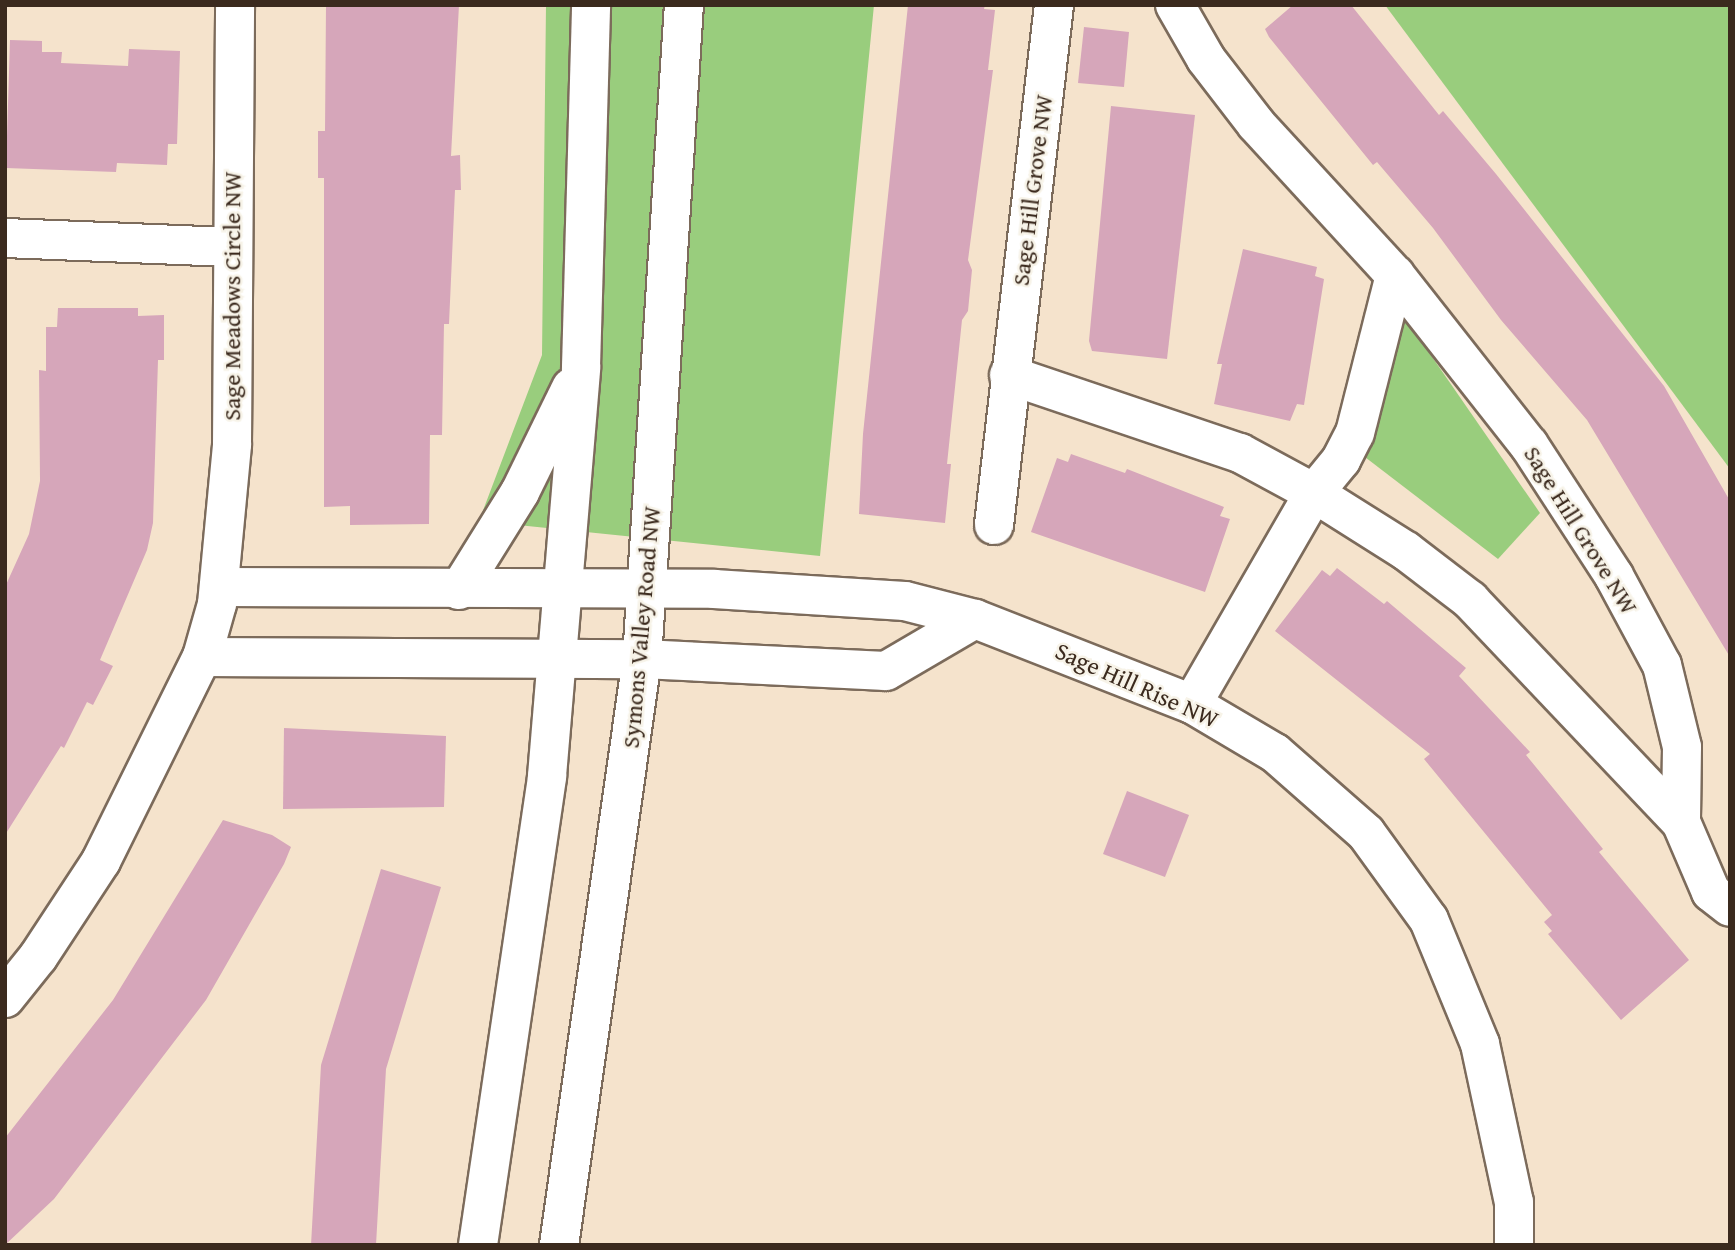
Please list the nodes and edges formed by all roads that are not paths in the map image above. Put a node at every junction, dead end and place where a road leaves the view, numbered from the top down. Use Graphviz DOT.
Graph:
graph roads {
  1 [pos="235,5"];
  2 [pos="591,5"];
  3 [pos="684,5"];
  4 [pos="1175,5"];
  5 [pos="1058,9"];
  6 [pos="5,238"];
  7 [pos="232,247"];
  8 [pos="1395,275"];
  9 [pos="582,367"];
  10 [pos="1009,375"];
  11 [pos="1314,493"];
  12 [pos="994,525"];
  13 [pos="220,587"];
  14 [pos="563,588"];
  15 [pos="647,589"];
  16 [pos="458,590"];
  17 [pos="975,619"];
  18 [pos="202,657"];
  19 [pos="557,659"];
  20 [pos="642,659"];
  21 [pos="1192,704"];
  22 [pos="1681,822"];
  23 [pos="1730,907"];
  24 [pos="5,998"];
  25 [pos="478,1245"];
  26 [pos="559,1245"];
  27 [pos="1514,1245"];
  1 -- 7 [label="street, Sage Meadows Circle NW"];
  2 -- 9 [label="street"];
  3 -- 15 [label="street, Symons Valley Road NW"];
  4 -- 8 [label="street, Sage Hill Grove NW"];
  5 -- 10 [label="street, Sage Hill Grove NW"];
  6 -- 7 [label="street"];
  7 -- 13 [label="street, Sage Meadows Circle NW"];
  8 -- 11 [label="street"];
  8 -- 22 [label="street, Sage Hill Grove NW"];
  9 -- 14 [label="street"];
  9 -- 16 [label="street"];
  10 -- 11 [label="street, Sage Hill Grove NW"];
  10 -- 12 [label="street, Sage Hill Grove NW"];
  11 -- 21 [label="street"];
  11 -- 22 [label="street, Sage Hill Grove NW"];
  13 -- 16 [label="street"];
  13 -- 18 [label="street, Sage Meadows Circle NW"];
  14 -- 15 [label="street"];
  14 -- 16 [label="street"];
  14 -- 19 [label="street"];
  15 -- 17 [label="street, Sage Hill Rise NW"];
  15 -- 20 [label="street, Symons Valley Road NW"];
  17 -- 20 [label="street"];
  17 -- 21 [label="street, Sage Hill Rise NW"];
  18 -- 19 [label="street"];
  18 -- 24 [label="street, Sage Meadows Circle NW"];
  19 -- 20 [label="street"];
  19 -- 25 [label="street"];
  20 -- 26 [label="street, Symons Valley Road NW"];
  21 -- 27 [label="street, Sage Hill Rise NW"];
  22 -- 23 [label="street, Sage Hill Grove NW"];
}
